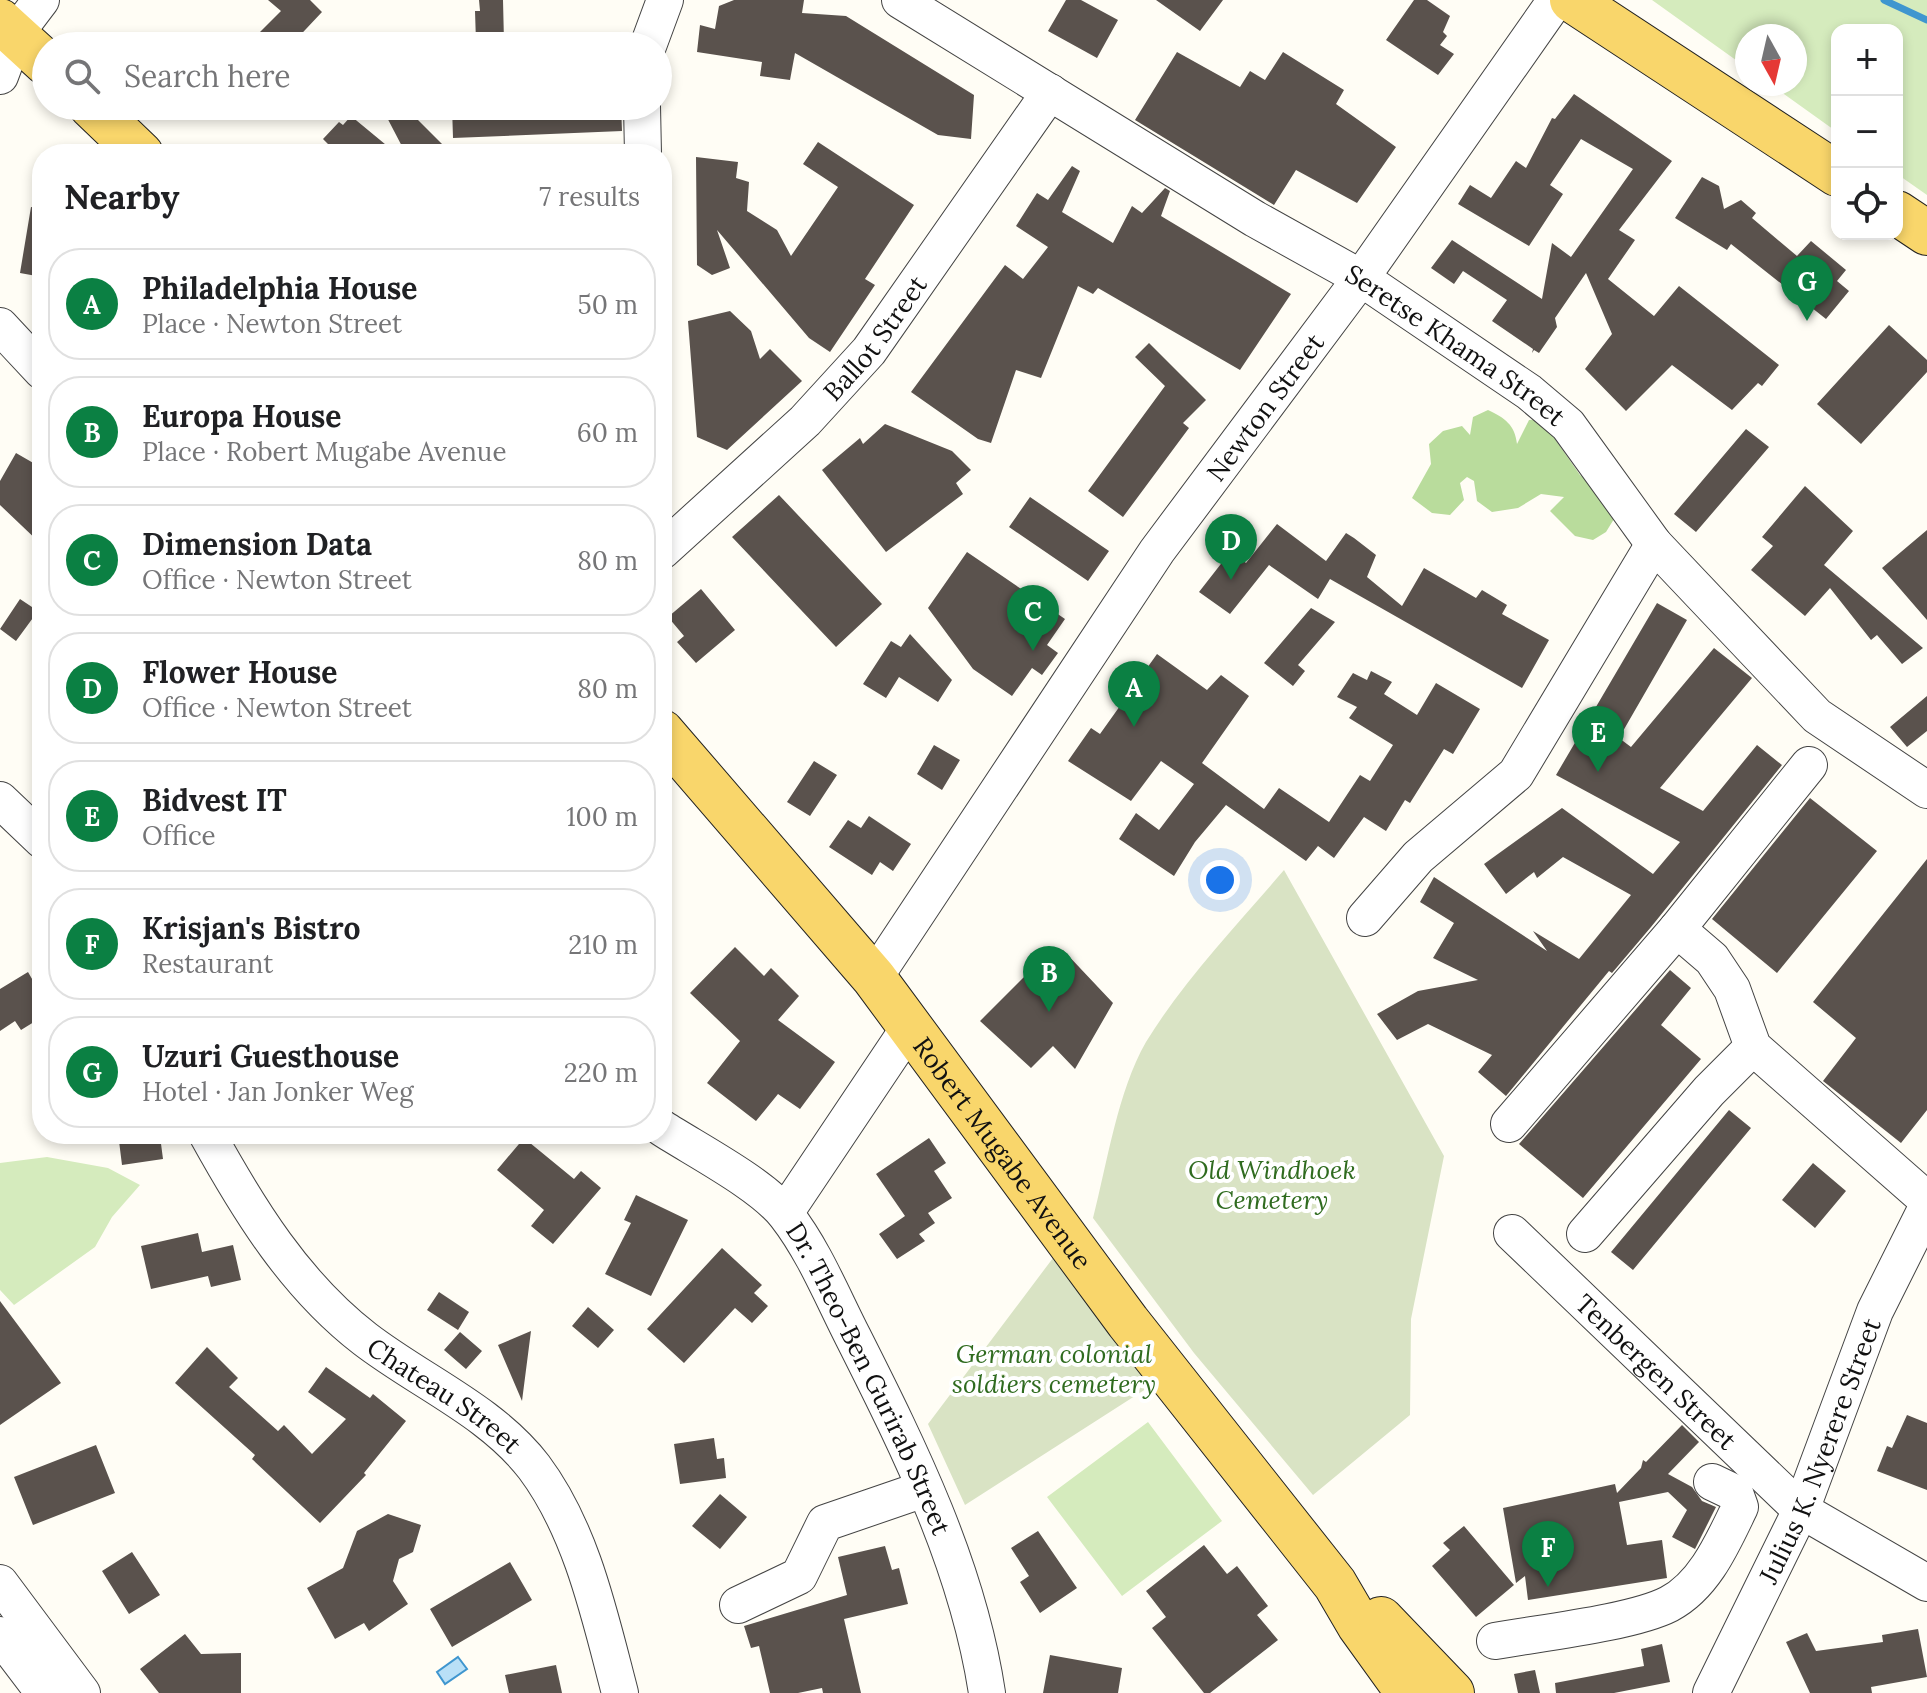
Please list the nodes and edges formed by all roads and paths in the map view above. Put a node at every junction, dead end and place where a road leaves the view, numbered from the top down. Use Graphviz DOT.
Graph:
graph roads {
  1 [pos="665,0"];
  2 [pos="900,0"];
  3 [pos="1556,0"];
  4 [pos="1572,0"];
  5 [pos="26,29"];
  6 [pos="653,32"];
  7 [pos="0,76"];
  8 [pos="1050,92"];
  9 [pos="106,120"];
  10 [pos="642,120"];
  11 [pos="131,144"];
  12 [pos="643,144"];
  13 [pos="1831,170"];
  14 [pos="1903,217"];
  15 [pos="1927,233"];
  16 [pos="1361,278"];
  17 [pos="0,326"];
  18 [pos="32,360"];
  19 [pos="672,542"];
  20 [pos="1654,544"];
  21 [pos="672,744"];
  22 [pos="1809,765"];
  23 [pos="1927,790"];
  24 [pos="0,800"];
  25 [pos="32,830"];
  26 [pos="1365,918"];
  27 [pos="1677,929"];
  28 [pos="874,978"];
  29 [pos="911,1025"];
  30 [pos="1753,1047"];
  31 [pos="1509,1124"];
  32 [pos="672,1134"];
  33 [pos="212,1144"];
  34 [pos="1927,1200"];
  35 [pos="1927,1207"];
  36 [pos="785,1213"];
  37 [pos="1512,1233"];
  38 [pos="1585,1234"];
  39 [pos="1730,1440"];
  40 [pos="924,1489"];
  41 [pos="1801,1510"];
  42 [pos="0,1583"];
  43 [pos="1927,1583"];
  44 [pos="1335,1584"];
  45 [pos="738,1605"];
  46 [pos="0,1635"];
  47 [pos="1495,1641"];
  48 [pos="44,1693"];
  49 [pos="82,1693"];
  50 [pos="620,1693"];
  51 [pos="987,1693"];
  52 [pos="1408,1693"];
  53 [pos="1452,1693"];
  54 [pos="1711,1693"];
  1 -- 6 [label="street"];
  2 -- 8 [label="street, Seretse Khama Street"];
  3 -- 16 [label="street, Newton Street"];
  4 -- 13 [label="main road"];
  5 -- 7 [label="street"];
  8 -- 16 [label="street, Seretse Khama Street"];
  8 -- 19 [label="street, Ballot Street"];
  9 -- 11 [label="main road"];
  10 -- 12 [label="street"];
  14 -- 15 [label="main road"];
  16 -- 20 [label="street, Seretse Khama Street"];
  16 -- 28 [label="street, Newton Street"];
  17 -- 18 [label="street"];
  20 -- 23 [label="street, Seretse Khama Street"];
  20 -- 26 [label="street"];
  21 -- 28 [label="main road, Robert Mugabe Avenue"];
  22 -- 27 [label="street"];
  24 -- 25 [label="street"];
  27 -- 30 [label="street"];
  27 -- 31 [label="street"];
  28 -- 29 [label="main road, Robert Mugabe Avenue"];
  29 -- 36 [label="street"];
  29 -- 44 [label="main road, Robert Mugabe Avenue"];
  30 -- 34 [label="street"];
  30 -- 38 [label="street"];
  32 -- 36 [label="street, Dr. Theo-Ben Gurirab Street"];
  33 -- 50 [label="street, Chateau Street"];
  35 -- 41 [label="street, Julius K. Nyerere Street"];
  36 -- 40 [label="street, Dr. Theo-Ben Gurirab Street"];
  37 -- 39 [label="street, Tenbergen Street"];
  39 -- 41 [label="street, Tenbergen Street"];
  39 -- 47 [label="street"];
  40 -- 45 [label="street"];
  40 -- 51 [label="street, Dr. Theo-Ben Gurirab Street"];
  41 -- 43 [label="street, Tenbergen Street"];
  41 -- 54 [label="street, Julius K. Nyerere Street"];
  42 -- 49 [label="street"];
  44 -- 52 [label="main road, Robert Mugabe Avenue"];
  44 -- 53 [label="main road, Robert Mugabe Avenue"];
  46 -- 48 [label="street"];
}
